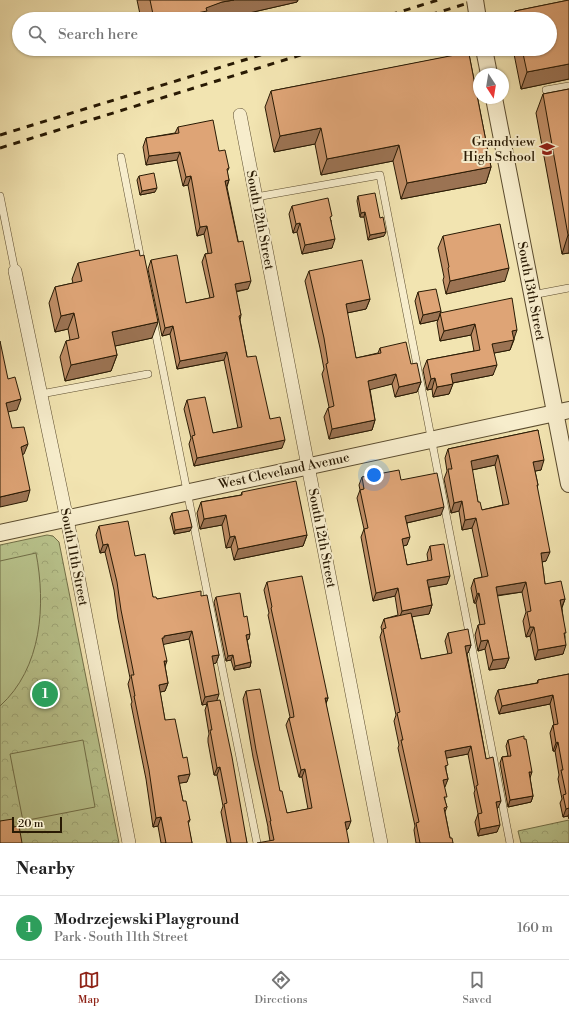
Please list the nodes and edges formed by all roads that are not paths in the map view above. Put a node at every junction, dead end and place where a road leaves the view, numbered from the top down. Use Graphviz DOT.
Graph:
graph roads {
  1 [pos="475,0"];
  2 [pos="477,12"];
  3 [pos="485,56"];
  4 [pos="488,68"];
  5 [pos="569,86"];
  6 [pos="546,90"];
  7 [pos="495,104"];
  8 [pos="240,115"];
  9 [pos="121,157"];
  10 [pos="0,196"];
  11 [pos="256,197"];
  12 [pos="15,271"];
  13 [pos="144,273"];
  14 [pos="569,288"];
  15 [pos="532,295"];
  16 [pos="152,312"];
  17 [pos="148,374"];
  18 [pos="41,394"];
  19 [pos="562,411"];
  20 [pos="432,439"];
  21 [pos="308,466"];
  22 [pos="569,484"];
  23 [pos="187,492"];
  24 [pos="66,518"];
  25 [pos="0,533"];
  26 [pos="128,843"];
  27 [pos="257,843"];
  28 [pos="381,843"];
  29 [pos="510,843"];
  1 -- 2 [label="street, bridge"];
  3 -- 4 [label="street"];
  5 -- 6 [label="lane"];
  7 -- 15 [label="street, South 13th Street"];
  8 -- 11 [label="street, South 12th Street"];
  9 -- 13 [label="lane"];
  10 -- 12 [label="lane"];
  11 -- 20 [label="lane"];
  11 -- 21 [label="street, South 12th Street"];
  12 -- 18 [label="street, South 11th Street"];
  14 -- 15 [label="lane"];
  15 -- 19 [label="street, South 13th Street"];
  16 -- 23 [label="lane"];
  17 -- 18 [label="lane"];
  18 -- 24 [label="street, South 11th Street"];
  19 -- 20 [label="street, West Cleveland Avenue"];
  19 -- 22 [label="street, South 13th Street"];
  20 -- 21 [label="street, West Cleveland Avenue"];
  20 -- 29 [label="lane"];
  21 -- 23 [label="street, West Cleveland Avenue"];
  21 -- 28 [label="street, South 12th Street"];
  23 -- 24 [label="street, West Cleveland Avenue"];
  23 -- 27 [label="lane"];
  24 -- 25 [label="street, West Cleveland Avenue"];
  24 -- 26 [label="street, South 11th Street"];
}
